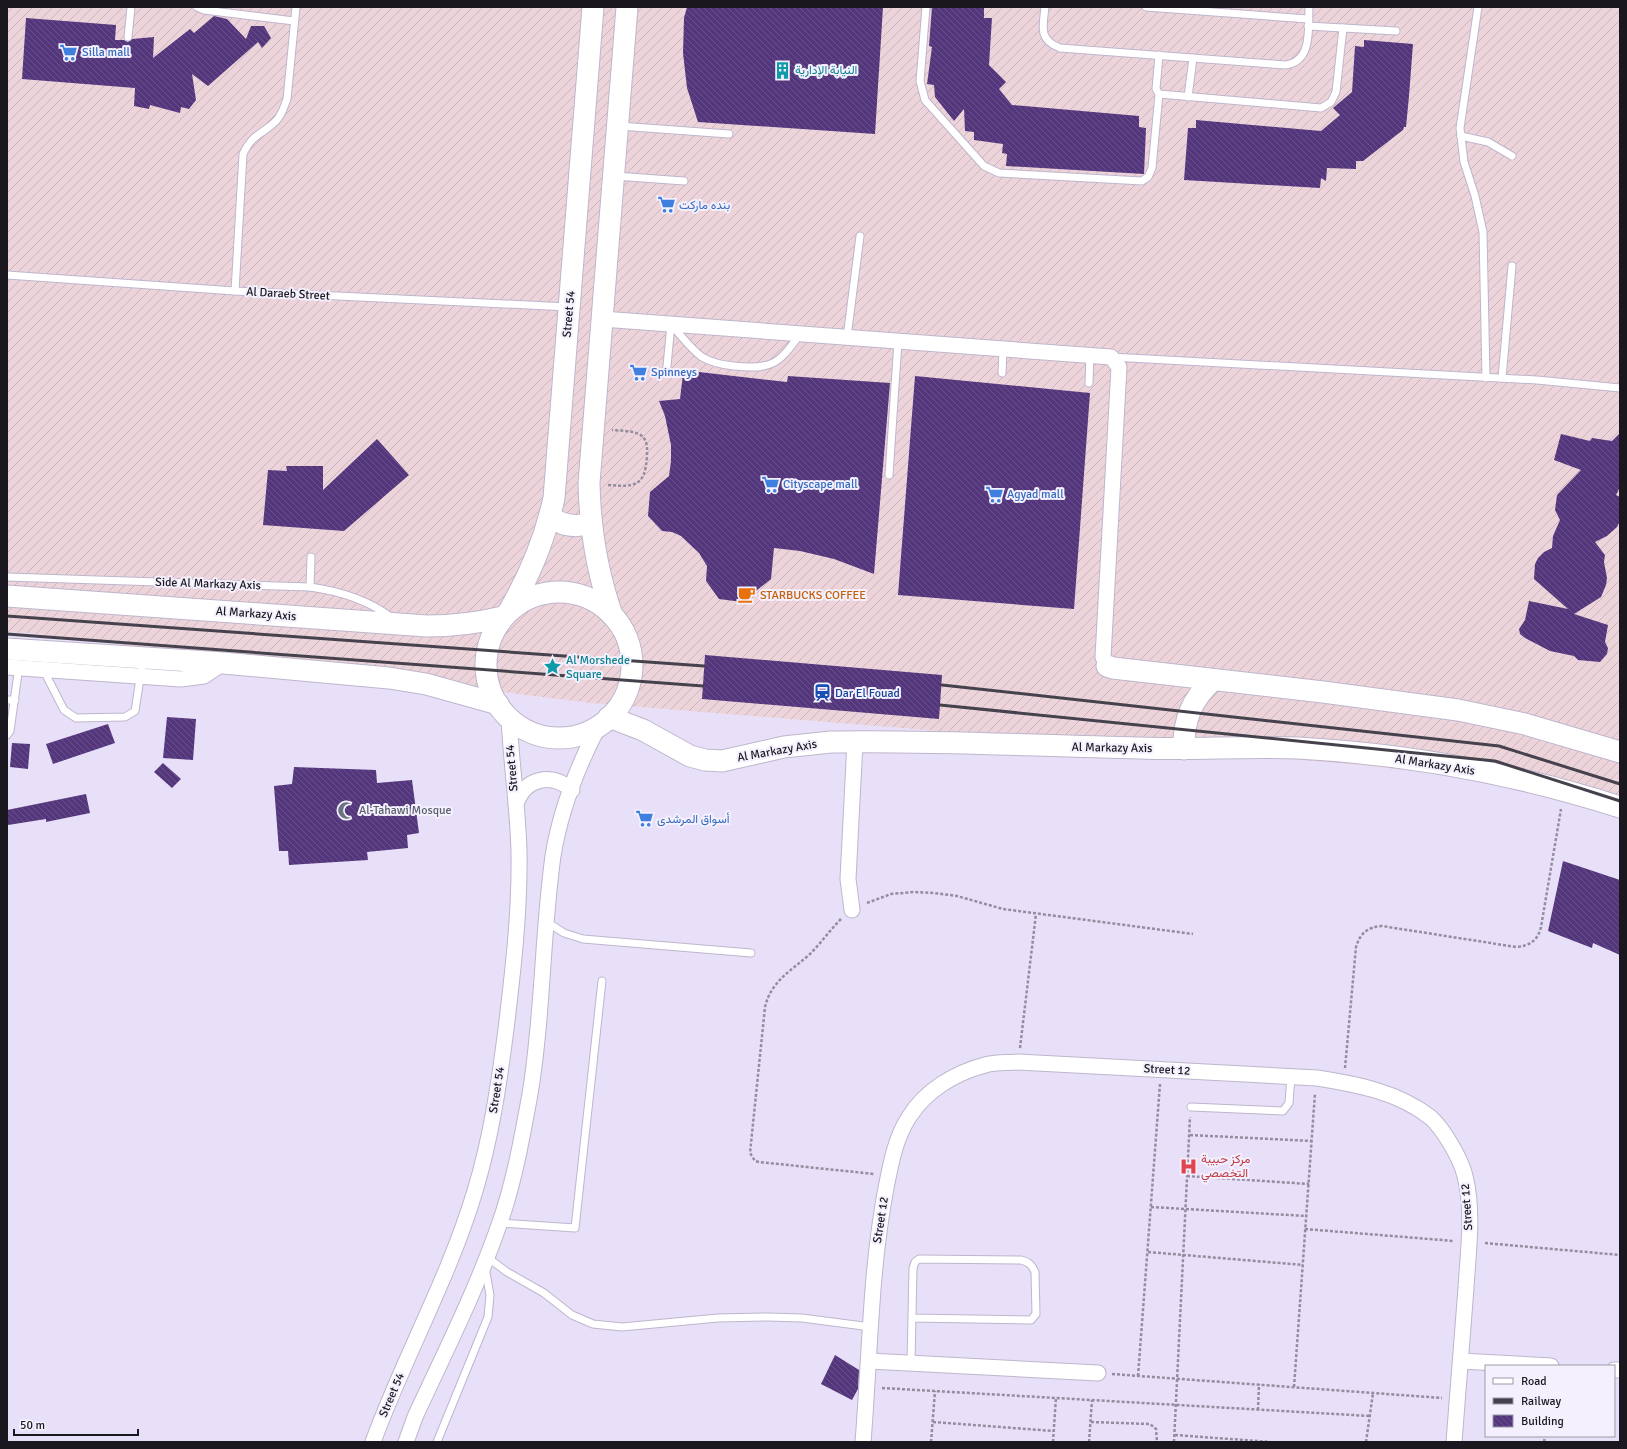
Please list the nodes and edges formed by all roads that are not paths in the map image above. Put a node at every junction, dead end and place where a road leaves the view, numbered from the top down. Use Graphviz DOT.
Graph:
graph roads {
  1 [pos="131,7"];
  2 [pos="197,7"];
  3 [pos="296,7"];
  4 [pos="593,7"];
  5 [pos="627,7"];
  6 [pos="926,7"];
  7 [pos="1045,7"];
  8 [pos="1146,7"];
  9 [pos="1309,7"];
  10 [pos="1478,7"];
  11 [pos="294,22"];
  12 [pos="1308,23"];
  13 [pos="1343,28"];
  14 [pos="1396,31"];
  15 [pos="128,37"];
  16 [pos="1159,55"];
  17 [pos="1193,58"];
  18 [pos="1159,94"];
  19 [pos="1188,97"];
  20 [pos="617,125"];
  21 [pos="729,134"];
  22 [pos="1461,136"];
  23 [pos="1512,156"];
  24 [pos="613,176"];
  25 [pos="684,181"];
  26 [pos="860,236"];
  27 [pos="1512,266"];
  28 [pos="7,275"];
  29 [pos="235,291"];
  30 [pos="570,307"];
  31 [pos="602,319"];
  32 [pos="671,324"];
  33 [pos="800,334"];
  34 [pos="847,337"];
  35 [pos="898,341"];
  36 [pos="1003,349"];
  37 [pos="1090,355"];
  38 [pos="1111,357"];
  39 [pos="667,366"];
  40 [pos="1002,374"];
  41 [pos="1486,378"];
  42 [pos="1502,378"];
  43 [pos="1088,383"];
  44 [pos="1620,388"];
  45 [pos="889,475"];
  46 [pos="550,518"];
  47 [pos="591,523"];
  48 [pos="311,557"];
  49 [pos="7,577"];
  50 [pos="310,587"];
  51 [pos="7,596"];
  52 [pos="506,614"];
  53 [pos="612,615"];
  54 [pos="401,624"];
  55 [pos="26,659"];
  56 [pos="1107,666"];
  57 [pos="142,667"];
  58 [pos="1213,680"];
  59 [pos="7,700"];
  60 [pos="15,700"];
  61 [pos="503,711"];
  62 [pos="9,718"];
  63 [pos="603,722"];
  64 [pos="7,735"];
  65 [pos="854,742"];
  66 [pos="1184,749"];
  67 [pos="1620,752"];
  68 [pos="572,790"];
  69 [pos="516,804"];
  70 [pos="1620,807"];
  71 [pos="852,910"];
  72 [pos="547,922"];
  73 [pos="750,953"];
  74 [pos="602,981"];
  75 [pos="1291,1077"];
  76 [pos="1191,1106"];
  77 [pos="500,1223"];
  78 [pos="486,1261"];
  79 [pos="913,1318"];
  80 [pos="871,1326"];
  81 [pos="869,1361"];
  82 [pos="1461,1361"];
  83 [pos="911,1363"];
  84 [pos="1532,1365"];
  85 [pos="1098,1373"];
  86 [pos="373,1442"];
  87 [pos="406,1442"];
  88 [pos="437,1442"];
  89 [pos="863,1442"];
  90 [pos="1454,1442"];
  1 -- 15 [label="lane"];
  2 -- 11 [label="lane"];
  3 -- 11 [label="lane"];
  4 -- 30 [label="main road, Street 54"];
  5 -- 20 [label="main road"];
  6 -- 18 [label="lane"];
  7 -- 16 [label="lane"];
  8 -- 12 [label="lane"];
  9 -- 12 [label="lane"];
  10 -- 22 [label="lane"];
  11 -- 29 [label="lane"];
  12 -- 13 [label="lane"];
  12 -- 17 [label="lane"];
  13 -- 14 [label="lane"];
  13 -- 19 [label="lane"];
  16 -- 17 [label="lane"];
  16 -- 18 [label="lane"];
  17 -- 19 [label="lane"];
  18 -- 19 [label="lane"];
  20 -- 21 [label="lane"];
  20 -- 24 [label="main road"];
  22 -- 23 [label="lane"];
  22 -- 41 [label="lane"];
  24 -- 25 [label="lane"];
  24 -- 31 [label="main road"];
  26 -- 34 [label="lane"];
  27 -- 42 [label="lane"];
  28 -- 29 [label="lane, Al Daraeb Street"];
  29 -- 30 [label="lane, Al Daraeb Street"];
  30 -- 46 [label="main road, Street 54"];
  31 -- 32 [label="street"];
  31 -- 47 [label="main road"];
  32 -- 33 [label="street"];
  32 -- 33 [label="lane"];
  32 -- 39 [label="lane"];
  33 -- 34 [label="street"];
  34 -- 35 [label="street"];
  35 -- 36 [label="street"];
  35 -- 45 [label="lane"];
  36 -- 37 [label="street"];
  36 -- 40 [label="lane"];
  37 -- 38 [label="street"];
  37 -- 43 [label="lane"];
  38 -- 41 [label="lane"];
  38 -- 56 [label="street"];
  41 -- 42 [label="lane"];
  42 -- 44 [label="lane"];
  46 -- 47 [label="main road"];
  46 -- 52 [label="main road, Street 54"];
  47 -- 53 [label="main road"];
  48 -- 50 [label="lane"];
  49 -- 50 [label="lane, Side Al Markazy Axis"];
  50 -- 54 [label="lane, Side Al Markazy Axis"];
  51 -- 54 [label="main road, Al Markazy Axis"];
  52 -- 53 [label="main road"];
  52 -- 54 [label="main road, Al Markazy Axis"];
  52 -- 61 [label="main road"];
  53 -- 63 [label="main road"];
  55 -- 57 [label="main road"];
  55 -- 57 [label="lane"];
  55 -- 60 [label="lane"];
  56 -- 58 [label="main road"];
  57 -- 61 [label="main road"];
  58 -- 66 [label="main road"];
  58 -- 67 [label="main road"];
  59 -- 60 [label="lane"];
  60 -- 62 [label="lane"];
  61 -- 63 [label="main road"];
  61 -- 69 [label="street, Street 54"];
  62 -- 64 [label="lane"];
  63 -- 65 [label="main road, Al Markazy Axis"];
  63 -- 68 [label="street"];
  65 -- 66 [label="main road, Al Markazy Axis"];
  65 -- 71 [label="street"];
  66 -- 70 [label="main road, Al Markazy Axis"];
  68 -- 69 [label="street"];
  68 -- 72 [label="street"];
  69 -- 86 [label="street, Street 54"];
  72 -- 73 [label="lane"];
  72 -- 77 [label="street"];
  74 -- 77 [label="lane"];
  75 -- 76 [label="lane"];
  75 -- 80 [label="street, Street 12"];
  75 -- 82 [label="street, Street 12"];
  77 -- 78 [label="street"];
  78 -- 80 [label="lane"];
  78 -- 87 [label="street"];
  78 -- 88 [label="lane"];
  79 -- 79 [label="lane"];
  79 -- 83 [label="lane"];
  80 -- 81 [label="street, Street 12"];
  81 -- 83 [label="street"];
  81 -- 89 [label="street, Street 12"];
  82 -- 84 [label="street"];
  82 -- 90 [label="street, Street 12"];
  83 -- 85 [label="street"];
}
